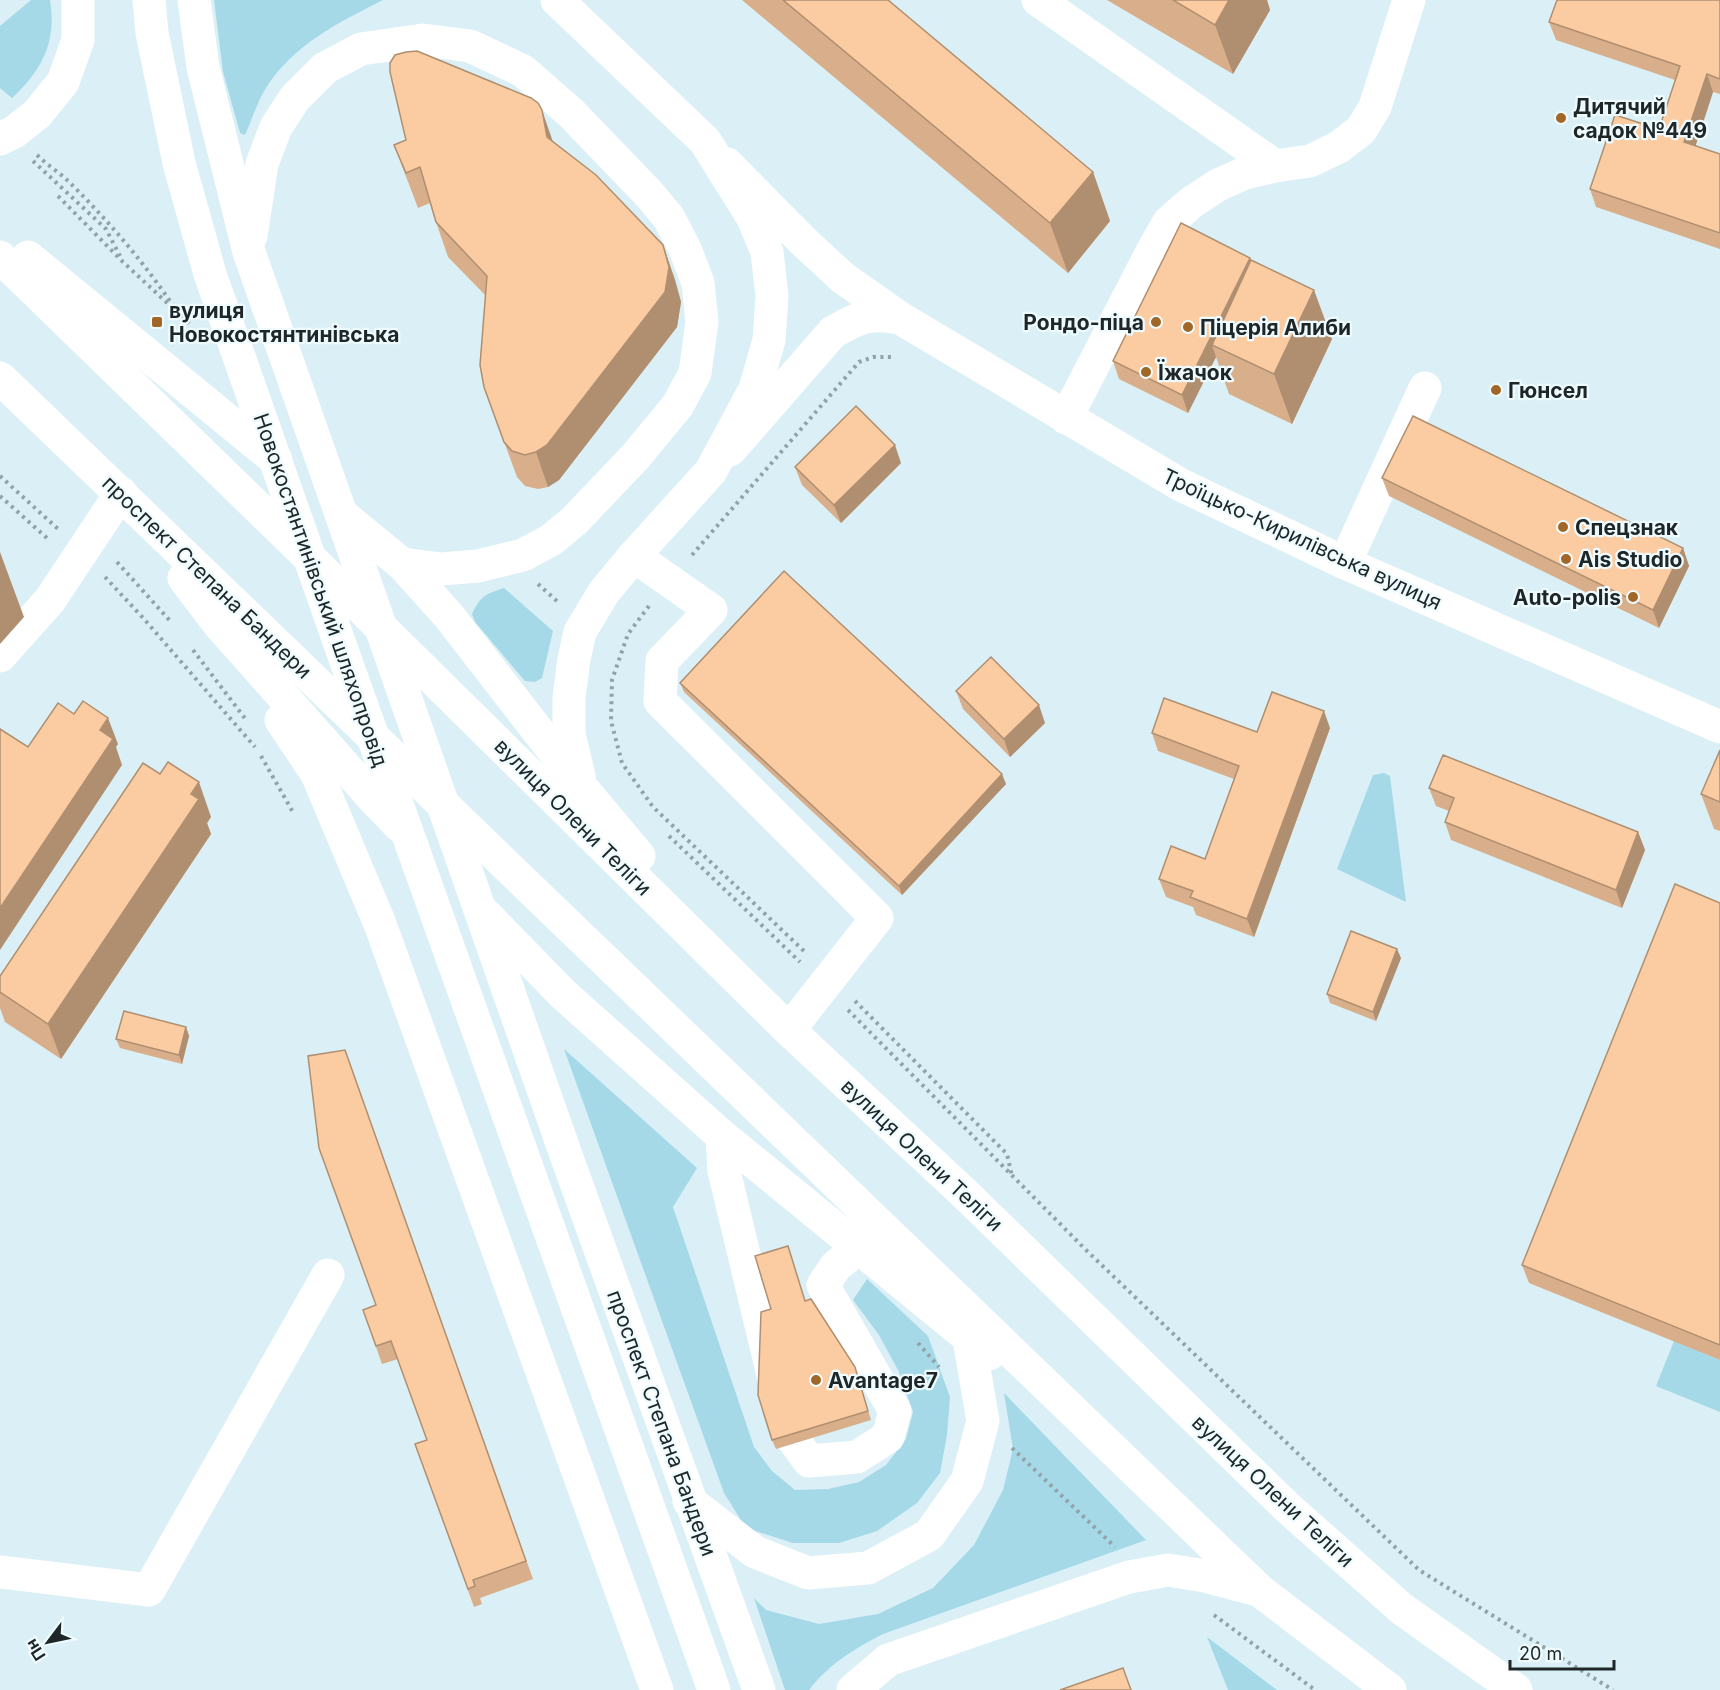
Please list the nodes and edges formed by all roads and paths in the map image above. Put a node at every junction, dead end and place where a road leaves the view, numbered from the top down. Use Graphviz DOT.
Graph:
graph roads {
  1 [pos="78,0"];
  2 [pos="149,0"];
  3 [pos="194,0"];
  4 [pos="557,0"];
  5 [pos="1038,0"];
  6 [pos="1409,0"];
  7 [pos="7,135"];
  8 [pos="705,141"];
  9 [pos="1275,166"];
  10 [pos="43,170"];
  11 [pos="58,196"];
  12 [pos="0,234"];
  13 [pos="249,252"];
  14 [pos="0,257"];
  15 [pos="123,262"];
  16 [pos="910,324"];
  17 [pos="0,378"];
  18 [pos="1425,388"];
  19 [pos="1066,418"];
  20 [pos="711,471"];
  21 [pos="0,476"];
  22 [pos="121,494"];
  23 [pos="0,496"];
  24 [pos="82,544"];
  25 [pos="523,555"];
  26 [pos="634,556"];
  27 [pos="1346,563"];
  28 [pos="402,564"];
  29 [pos="669,582"];
  30 [pos="588,617"];
  31 [pos="218,623"];
  32 [pos="177,630"];
  33 [pos="628,634"];
  34 [pos="192,649"];
  35 [pos="0,656"];
  36 [pos="608,672"];
  37 [pos="606,682"];
  38 [pos="250,726"];
  39 [pos="1720,727"];
  40 [pos="583,789"];
  41 [pos="298,822"];
  42 [pos="667,834"];
  43 [pos="828,982"];
  44 [pos="789,1030"];
  45 [pos="722,1136"];
  46 [pos="566,1155"];
  47 [pos="528,1170"];
  48 [pos="1012,1176"];
  49 [pos="858,1248"];
  50 [pos="328,1275"];
  51 [pos="969,1339"];
  52 [pos="1104,1439"];
  53 [pos="1006,1443"];
  54 [pos="689,1501"];
  55 [pos="1118,1550"];
  56 [pos="0,1572"];
  57 [pos="1259,1590"];
  58 [pos="1206,1611"];
  59 [pos="657,1690"];
  60 [pos="714,1690"];
  61 [pos="759,1690"];
  62 [pos="853,1690"];
  63 [pos="1315,1690"];
  64 [pos="1389,1690"];
  65 [pos="1516,1690"];
  66 [pos="1612,1690"];
  1 -- 7 [label="main road"];
  2 -- 47 [label="main road, Новокостянтинівський шляхопровід"];
  3 -- 13 [label="main road, Новокостянтинівський шляхопровід"];
  4 -- 8 [label="main road"];
  5 -- 9 [label="main road"];
  6 -- 9 [label="main road"];
  7 -- 15 [label="path"];
  8 -- 16 [label="main road, Троїцько-Кирилівська вулиця"];
  8 -- 20 [label="main road"];
  9 -- 19 [label="main road"];
  10 -- 15 [label="path"];
  11 -- 15 [label="path"];
  12 -- 28 [label="main road"];
  13 -- 25 [label="main road"];
  13 -- 46 [label="main road, Новокостянтинівський шляхопровід"];
  14 -- 44 [label="main road, вулиця Олени Теліги"];
  16 -- 19 [label="main road, Троїцько-Кирилівська вулиця"];
  16 -- 20 [label="main road, Троїцько-Кирилівська вулиця"];
  16 -- 29 [label="path"];
  17 -- 22 [label="main road, проспект Степана Бандери"];
  18 -- 27 [label="main road"];
  19 -- 27 [label="main road, Троїцько-Кирилівська вулиця"];
  20 -- 26 [label="main road"];
  21 -- 24 [label="path"];
  22 -- 24 [label="main road"];
  22 -- 31 [label="main road"];
  22 -- 52 [label="main road, проспект Степана Бандери"];
  23 -- 24 [label="path"];
  24 -- 32 [label="path"];
  24 -- 35 [label="main road"];
  24 -- 41 [label="path"];
  25 -- 28 [label="main road"];
  25 -- 30 [label="path"];
  26 -- 29 [label="main road"];
  26 -- 30 [label="main road"];
  27 -- 39 [label="main road, Троїцько-Кирилівська вулиця"];
  28 -- 40 [label="main road"];
  29 -- 33 [label="path"];
  29 -- 43 [label="main road"];
  30 -- 33 [label="path"];
  30 -- 40 [label="main road"];
  31 -- 45 [label="main road"];
  31 -- 59 [label="main road"];
  33 -- 43 [label="path"];
  34 -- 38 [label="path"];
  36 -- 37 [label="path"];
  40 -- 44 [label="main road"];
  42 -- 43 [label="path"];
  43 -- 44 [label="main road"];
  43 -- 48 [label="path"];
  43 -- 48 [label="path"];
  44 -- 65 [label="main road, вулиця Олени Теліги"];
  45 -- 49 [label="main road"];
  45 -- 49 [label="main road"];
  46 -- 54 [label="main road, проспект Степана Бандери"];
  47 -- 60 [label="main road, проспект Степана Бандери"];
  48 -- 66 [label="path"];
  49 -- 51 [label="main road"];
  50 -- 56 [label="main road"];
  51 -- 52 [label="main road"];
  51 -- 54 [label="main road"];
  52 -- 57 [label="main road"];
  53 -- 55 [label="path"];
  54 -- 61 [label="main road, проспект Степана Бандери"];
  57 -- 62 [label="main road"];
  57 -- 64 [label="main road"];
  58 -- 63 [label="path"];
}
